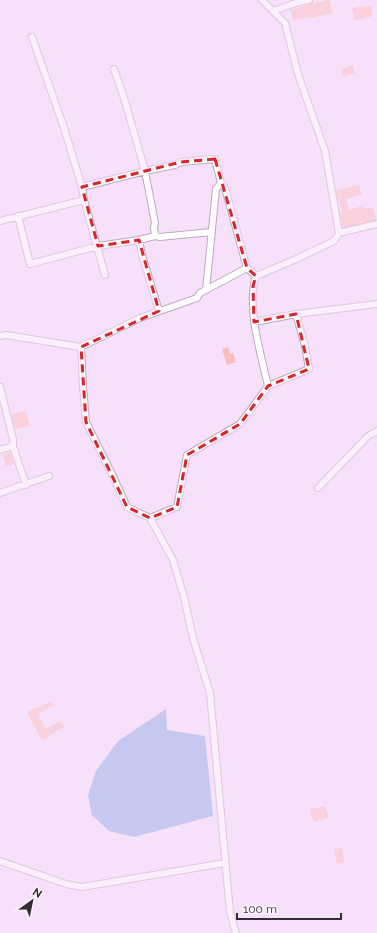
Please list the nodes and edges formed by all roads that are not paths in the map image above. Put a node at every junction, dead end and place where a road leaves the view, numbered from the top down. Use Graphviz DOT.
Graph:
graph roads {
  1 [pos="262,0"];
  2 [pos="308,0"];
  3 [pos="273,11"];
  4 [pos="32,37"];
  5 [pos="114,69"];
  6 [pos="145,171"];
  7 [pos="221,183"];
  8 [pos="82,187"];
  9 [pos="84,200"];
  10 [pos="18,216"];
  11 [pos="0,221"];
  12 [pos="377,224"];
  13 [pos="211,232"];
  14 [pos="339,234"];
  15 [pos="155,236"];
  16 [pos="139,240"];
  17 [pos="98,246"];
  18 [pos="247,268"];
  19 [pos="105,275"];
  20 [pos="256,276"];
  21 [pos="206,290"];
  22 [pos="377,305"];
  23 [pos="159,311"];
  24 [pos="296,314"];
  25 [pos="254,322"];
  26 [pos="0,336"];
  27 [pos="81,347"];
  28 [pos="268,386"];
  29 [pos="0,387"];
  30 [pos="3,411"];
  31 [pos="377,431"];
  32 [pos="13,446"];
  33 [pos="0,450"];
  34 [pos="49,476"];
  35 [pos="26,485"];
  36 [pos="318,488"];
  37 [pos="0,493"];
  38 [pos="150,518"];
  39 [pos="0,861"];
  40 [pos="225,863"];
  41 [pos="236,933"];
  1 -- 3 [label="street"];
  2 -- 3 [label="street"];
  3 -- 14 [label="street"];
  4 -- 8 [label="street"];
  5 -- 6 [label="street"];
  6 -- 7 [label="street"];
  6 -- 8 [label="street"];
  6 -- 15 [label="street"];
  7 -- 13 [label="street"];
  7 -- 18 [label="street"];
  8 -- 9 [label="street"];
  9 -- 10 [label="street"];
  9 -- 17 [label="street"];
  10 -- 11 [label="street"];
  10 -- 17 [label="street"];
  12 -- 14 [label="street"];
  13 -- 15 [label="street"];
  13 -- 21 [label="street"];
  14 -- 20 [label="street"];
  15 -- 16 [label="street"];
  16 -- 17 [label="street"];
  16 -- 23 [label="street"];
  17 -- 19 [label="street"];
  18 -- 20 [label="street"];
  18 -- 21 [label="street"];
  20 -- 25 [label="street"];
  21 -- 23 [label="street"];
  22 -- 24 [label="street"];
  23 -- 27 [label="street"];
  24 -- 25 [label="street"];
  24 -- 28 [label="street"];
  25 -- 28 [label="street"];
  26 -- 27 [label="street"];
  27 -- 38 [label="street"];
  28 -- 38 [label="street"];
  29 -- 30 [label="street"];
  30 -- 32 [label="street"];
  31 -- 36 [label="street"];
  32 -- 33 [label="street"];
  32 -- 35 [label="street"];
  34 -- 35 [label="street"];
  35 -- 37 [label="street"];
  38 -- 40 [label="street"];
  39 -- 40 [label="street"];
  40 -- 41 [label="street"];
}
